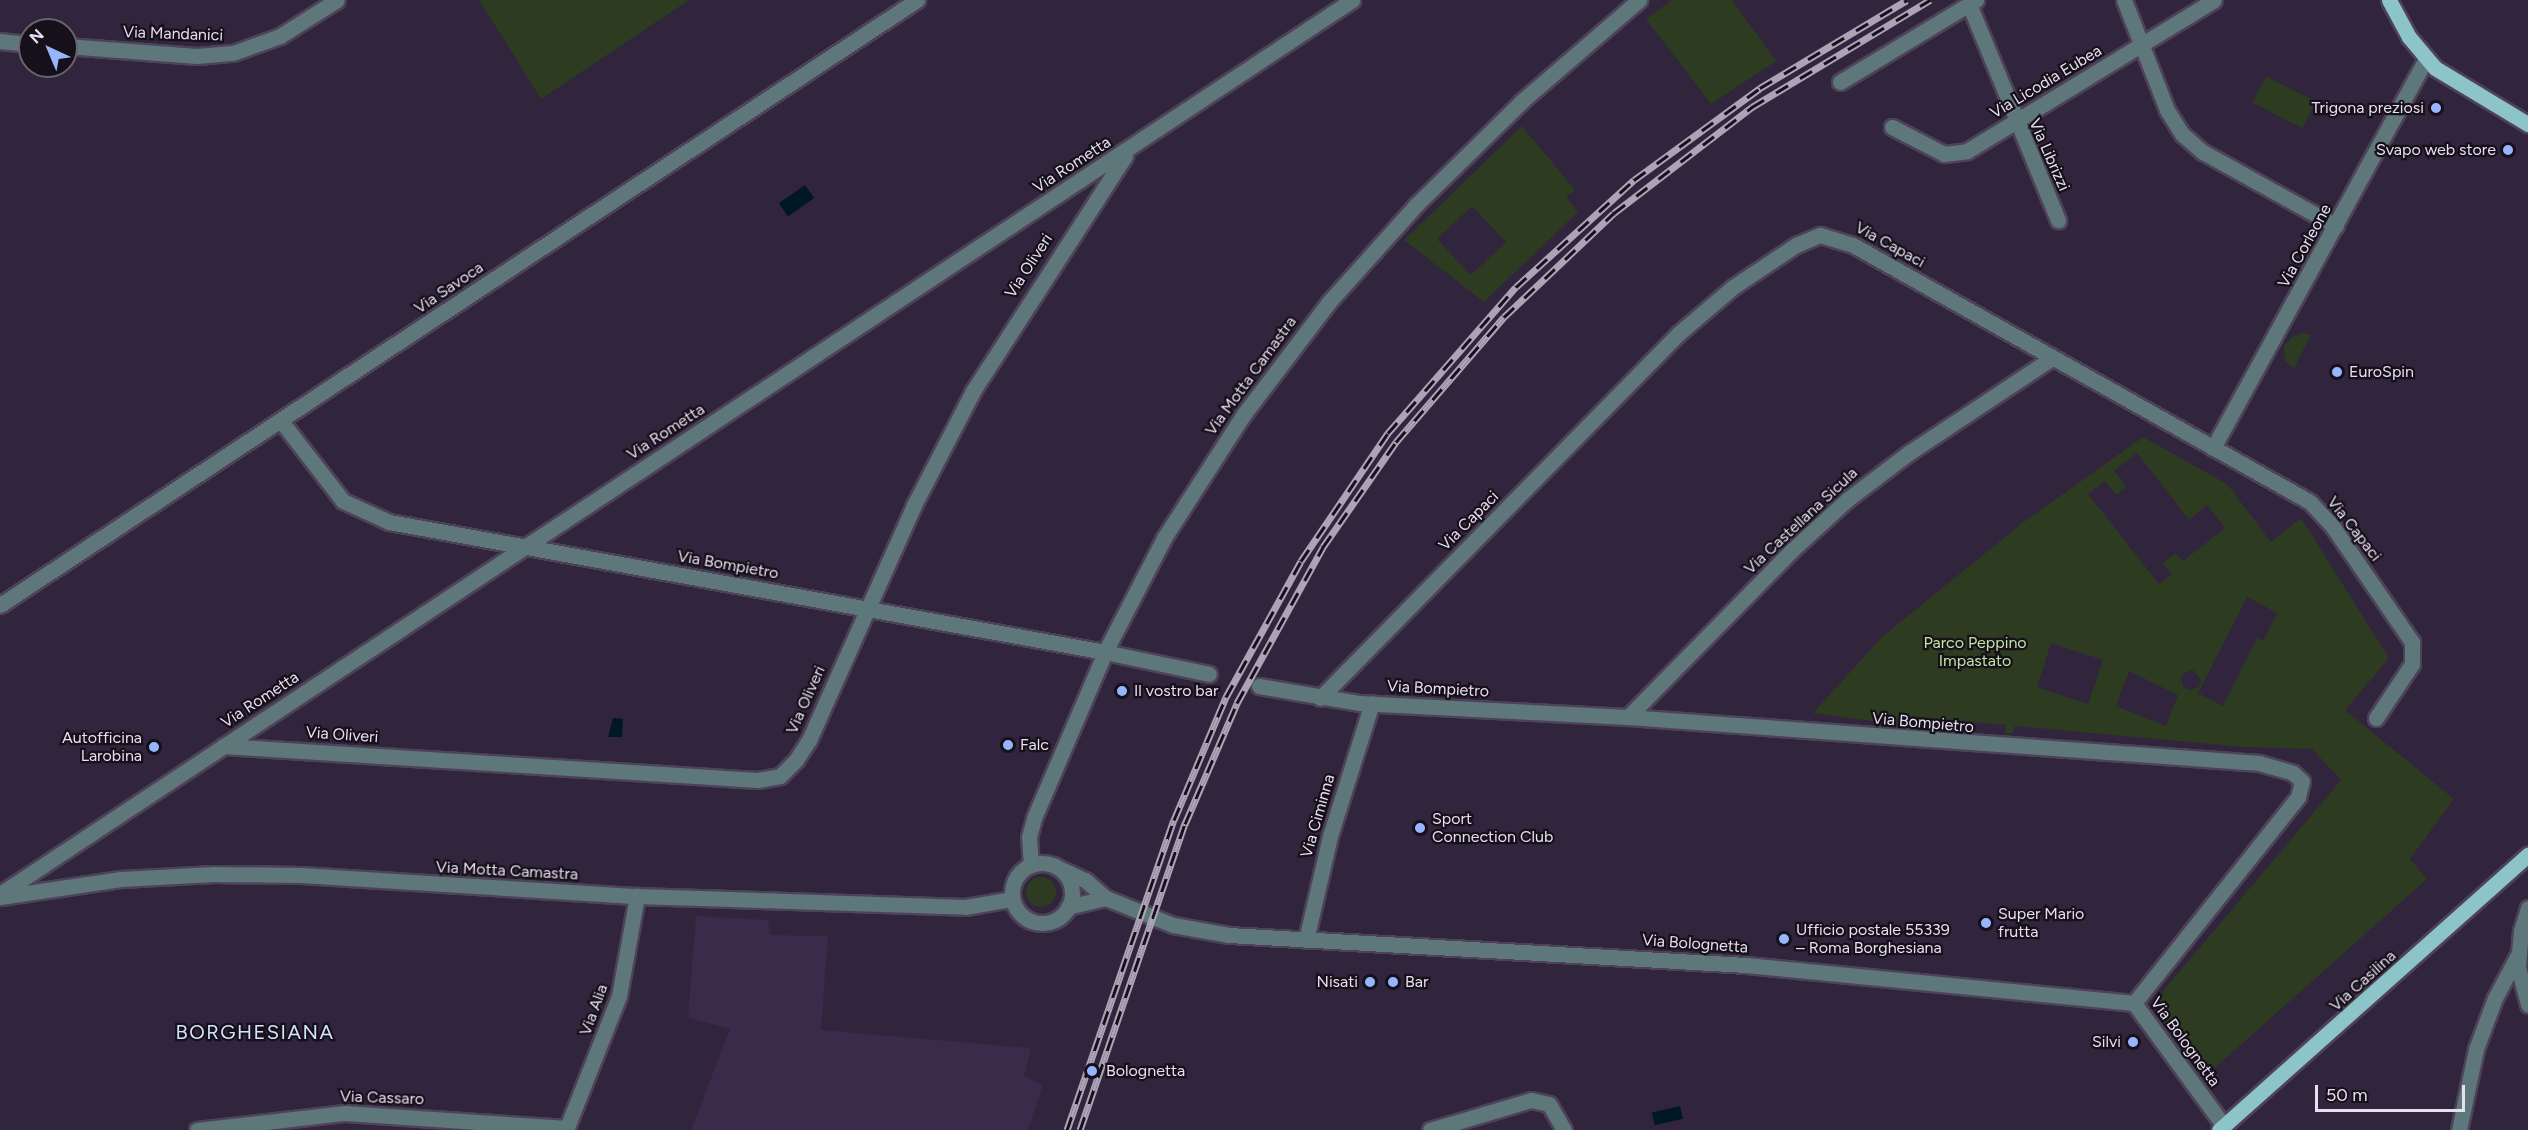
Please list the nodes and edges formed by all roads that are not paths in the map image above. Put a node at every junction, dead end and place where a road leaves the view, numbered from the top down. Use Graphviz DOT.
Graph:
graph roads {
  1 [pos="337,0"];
  2 [pos="917,0"];
  3 [pos="1352,0"];
  4 [pos="1639,0"];
  5 [pos="2124,0"];
  6 [pos="2214,0"];
  7 [pos="2389,0"];
  8 [pos="1972,2"];
  9 [pos="0,41"];
  10 [pos="18,43"];
  11 [pos="2141,45"];
  12 [pos="78,47"];
  13 [pos="2426,59"];
  14 [pos="1840,82"];
  15 [pos="2015,122"];
  16 [pos="2528,124"];
  17 [pos="1892,128"];
  18 [pos="1130,148"];
  19 [pos="2058,220"];
  20 [pos="2336,226"];
  21 [pos="2052,358"];
  22 [pos="280,421"];
  23 [pos="2212,448"];
  24 [pos="525,546"];
  25 [pos="0,605"];
  26 [pos="866,609"];
  27 [pos="1105,651"];
  28 [pos="1209,674"];
  29 [pos="1259,686"];
  30 [pos="1320,698"];
  31 [pos="1372,704"];
  32 [pos="1628,717"];
  33 [pos="2376,718"];
  34 [pos="223,746"];
  35 [pos="2528,855"];
  36 [pos="1031,865"];
  37 [pos="1060,869"];
  38 [pos="0,895"];
  39 [pos="637,896"];
  40 [pos="1106,898"];
  41 [pos="1012,899"];
  42 [pos="1068,907"];
  43 [pos="2528,908"];
  44 [pos="1306,940"];
  45 [pos="2518,955"];
  46 [pos="2134,1003"];
  47 [pos="2528,1005"];
  48 [pos="2222,1128"];
  49 [pos="566,1129"];
  50 [pos="197,1130"];
  51 [pos="1430,1130"];
  52 [pos="1564,1130"];
  53 [pos="2459,1130"];
  1 -- 12 [label="street, Via Mandanici"];
  2 -- 22 [label="street, Via Savoca"];
  3 -- 18 [label="street, Via Rometta"];
  4 -- 27 [label="street, Via Motta Camastra"];
  5 -- 11 [label="street"];
  6 -- 11 [label="street, Via Licodia Eubea"];
  7 -- 13 [label="main road"];
  8 -- 14 [label="street"];
  8 -- 15 [label="street, Via Librizzi"];
  9 -- 10 [label="street"];
  11 -- 15 [label="street, Via Licodia Eubea"];
  11 -- 20 [label="street"];
  13 -- 16 [label="main road"];
  13 -- 20 [label="street, Via Corleone"];
  15 -- 17 [label="street, Via Licodia Eubea"];
  15 -- 19 [label="street, Via Librizzi"];
  18 -- 24 [label="street, Via Rometta"];
  18 -- 26 [label="street, Via Oliveri"];
  20 -- 23 [label="street, Via Corleone"];
  21 -- 23 [label="street, Via Capaci"];
  21 -- 30 [label="street, Via Capaci"];
  21 -- 32 [label="street, Via Castellana Sicula"];
  22 -- 24 [label="street, Via Bompietro"];
  22 -- 25 [label="street, Via Savoca"];
  23 -- 33 [label="street, Via Capaci"];
  24 -- 26 [label="street, Via Bompietro"];
  24 -- 34 [label="street, Via Rometta"];
  26 -- 27 [label="street, Via Bompietro"];
  26 -- 34 [label="street, Via Oliveri"];
  27 -- 28 [label="street, Via Bompietro"];
  27 -- 36 [label="street, Via Motta Camastra"];
  29 -- 30 [label="street, Via Bompietro"];
  30 -- 31 [label="street, Via Bompietro"];
  31 -- 32 [label="street, Via Bompietro"];
  31 -- 44 [label="street, Via Ciminna"];
  32 -- 46 [label="street, Via Bompietro"];
  34 -- 38 [label="street, Via Rometta"];
  35 -- 48 [label="main road, Via Casilina"];
  36 -- 37 [label="street"];
  36 -- 41 [label="street"];
  37 -- 40 [label="street, Via Bolognetta"];
  37 -- 42 [label="street"];
  38 -- 39 [label="street, Via Motta Camastra"];
  39 -- 41 [label="street, Via Motta Camastra"];
  39 -- 49 [label="street, Via Alia"];
  40 -- 42 [label="street"];
  40 -- 44 [label="street, Via Bolognetta"];
  41 -- 42 [label="street"];
  43 -- 45 [label="street"];
  44 -- 46 [label="street, Via Bolognetta"];
  45 -- 47 [label="street"];
  45 -- 53 [label="street"];
  46 -- 48 [label="street, Via Bolognetta"];
  49 -- 50 [label="street, Via Cassaro"];
  51 -- 52 [label="street"];
}
